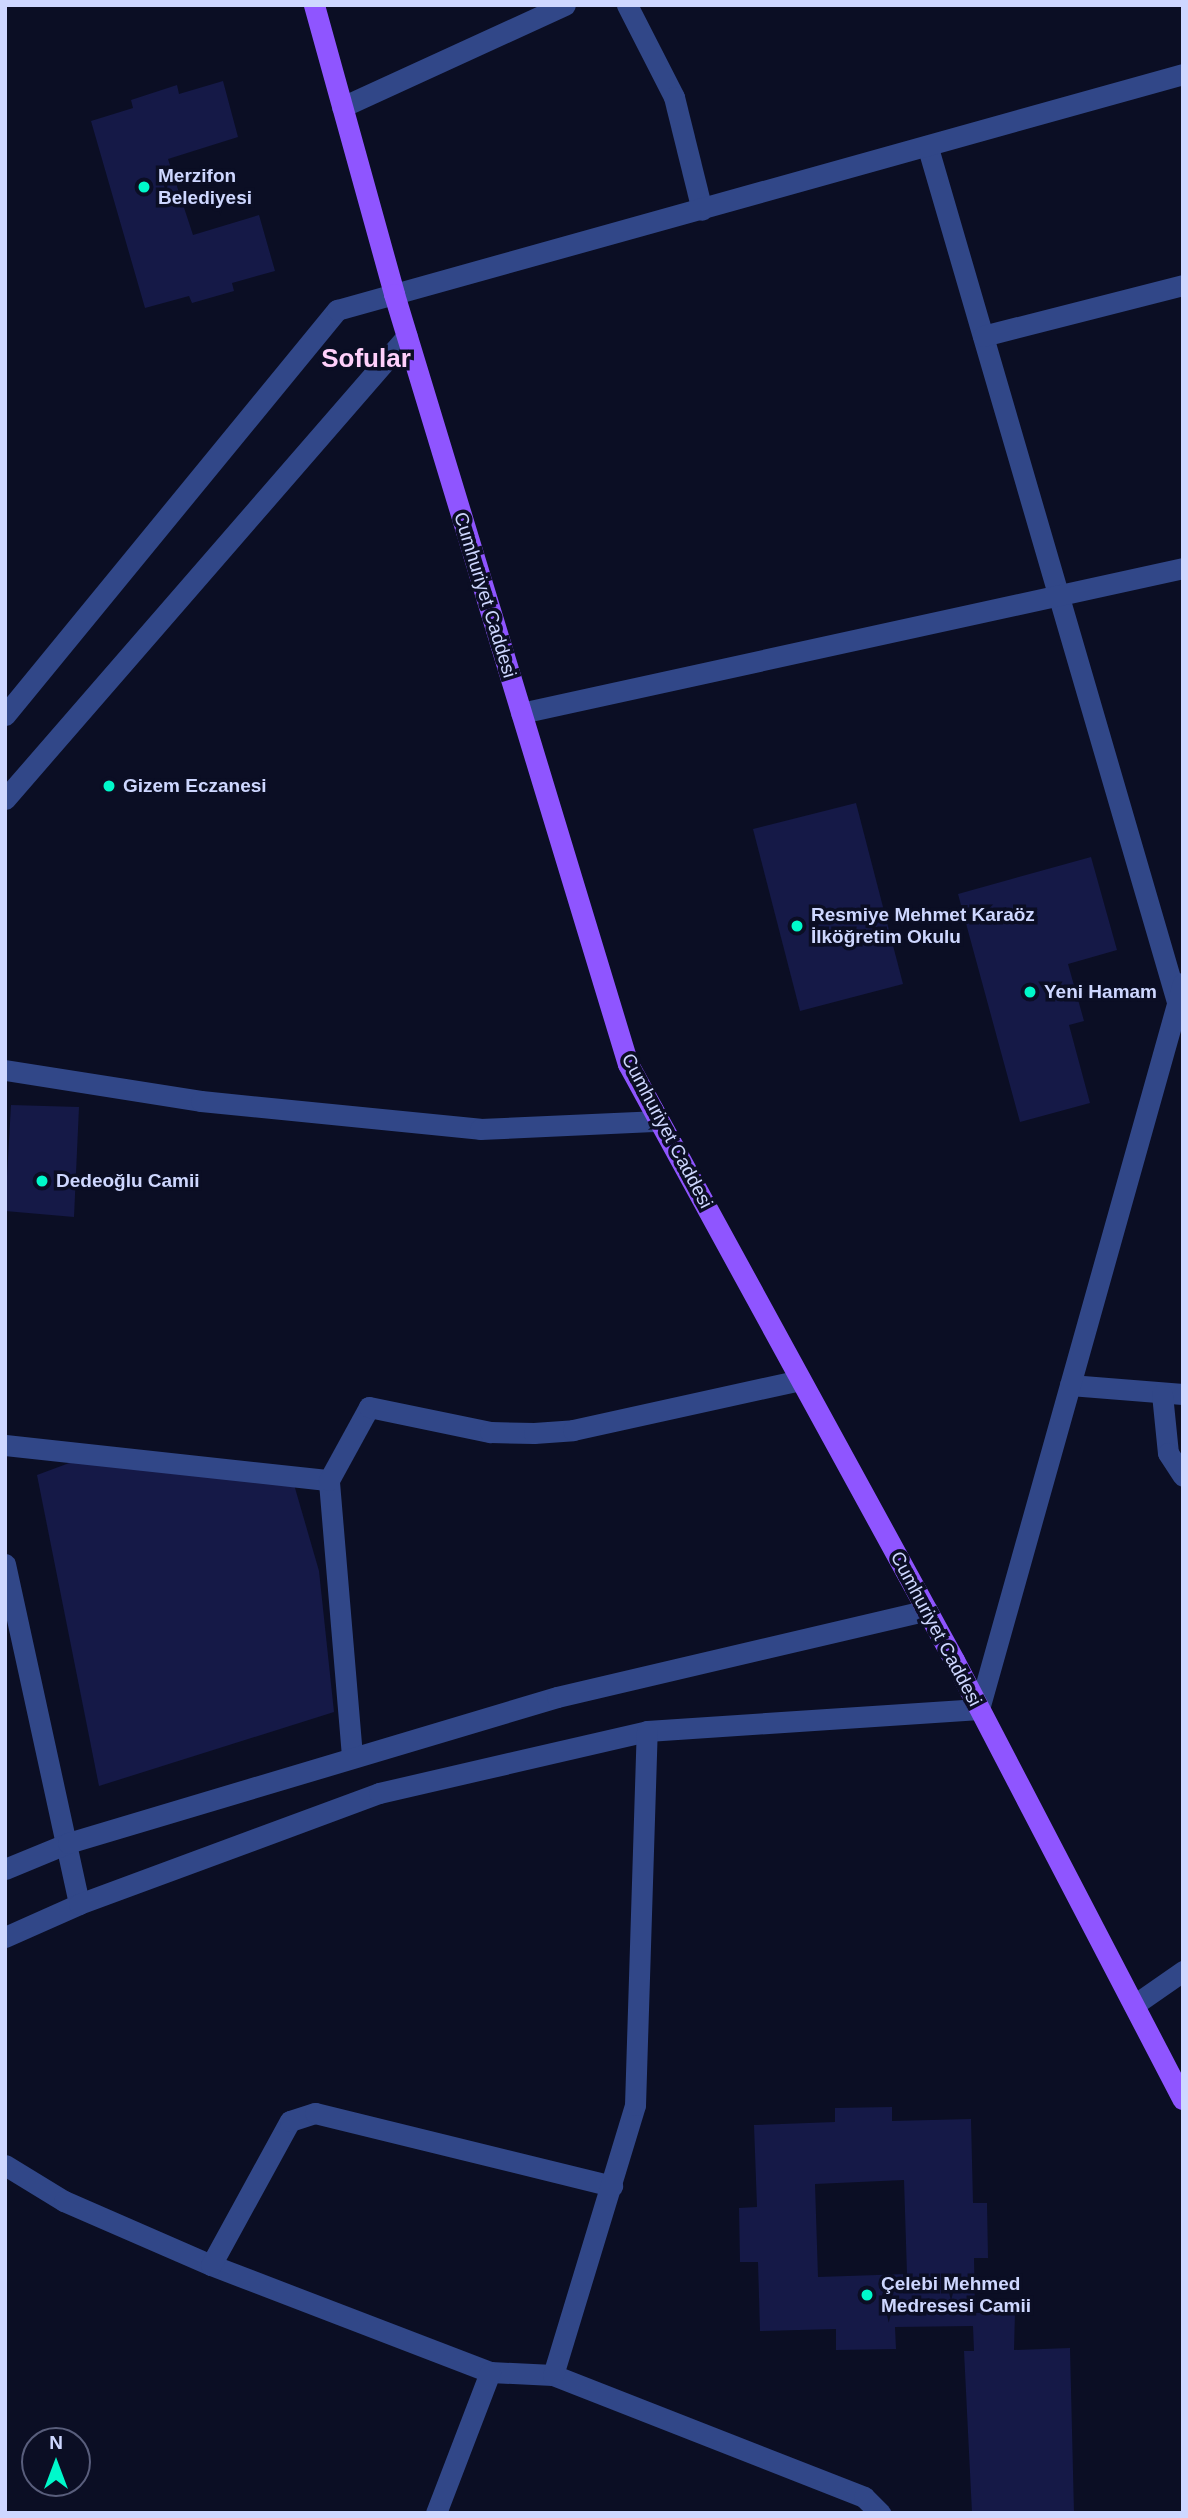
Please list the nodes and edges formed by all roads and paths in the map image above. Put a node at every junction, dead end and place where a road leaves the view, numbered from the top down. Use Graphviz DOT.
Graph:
graph roads {
  1 [pos="314,5"];
  2 [pos="565,5"];
  3 [pos="627,5"];
  4 [pos="1183,74"];
  5 [pos="342,107"];
  6 [pos="928,148"];
  7 [pos="702,209"];
  8 [pos="1183,285"];
  9 [pos="394,294"];
  10 [pos="407,336"];
  11 [pos="983,336"];
  12 [pos="1183,568"];
  13 [pos="1059,594"];
  14 [pos="521,713"];
  15 [pos="5,715"];
  16 [pos="5,799"];
  17 [pos="1180,992"];
  18 [pos="5,1070"];
  19 [pos="659,1121"];
  20 [pos="801,1380"];
  21 [pos="1070,1385"];
  22 [pos="1172,1394"];
  23 [pos="5,1445"];
  24 [pos="1183,1476"];
  25 [pos="329,1480"];
  26 [pos="5,1564"];
  27 [pos="927,1610"];
  28 [pos="979,1709"];
  29 [pos="647,1731"];
  30 [pos="352,1756"];
  31 [pos="68,1843"];
  32 [pos="5,1870"];
  33 [pos="79,1904"];
  34 [pos="5,1937"];
  35 [pos="1183,1971"];
  36 [pos="1134,2005"];
  37 [pos="1183,2099"];
  38 [pos="5,2165"];
  39 [pos="612,2186"];
  40 [pos="211,2265"];
  41 [pos="489,2372"];
  42 [pos="553,2375"];
  43 [pos="436,2513"];
  44 [pos="880,2513"];
  1 -- 5 [label="main road, Cumhuriyet Caddesi"];
  2 -- 5 [label="street"];
  3 -- 7 [label="street"];
  4 -- 6 [label="street"];
  5 -- 9 [label="main road, Cumhuriyet Caddesi"];
  6 -- 7 [label="street"];
  6 -- 11 [label="street"];
  7 -- 9 [label="street"];
  8 -- 11 [label="street"];
  9 -- 10 [label="main road, Cumhuriyet Caddesi"];
  9 -- 15 [label="street"];
  10 -- 14 [label="main road, Cumhuriyet Caddesi"];
  10 -- 16 [label="street"];
  11 -- 13 [label="street"];
  12 -- 13 [label="street"];
  13 -- 14 [label="street"];
  13 -- 17 [label="street"];
  14 -- 19 [label="main road, Cumhuriyet Caddesi"];
  17 -- 21 [label="street"];
  18 -- 19 [label="street"];
  19 -- 20 [label="main road, Cumhuriyet Caddesi"];
  20 -- 25 [label="street"];
  20 -- 27 [label="main road, Cumhuriyet Caddesi"];
  21 -- 22 [label="street"];
  21 -- 28 [label="street"];
  22 -- 24 [label="street"];
  23 -- 25 [label="street"];
  25 -- 30 [label="street"];
  26 -- 31 [label="street"];
  27 -- 28 [label="main road, Cumhuriyet Caddesi"];
  27 -- 30 [label="street"];
  28 -- 29 [label="street"];
  28 -- 36 [label="main road, Cumhuriyet Caddesi"];
  29 -- 33 [label="street"];
  29 -- 39 [label="street"];
  30 -- 31 [label="street"];
  31 -- 32 [label="street"];
  31 -- 33 [label="street"];
  33 -- 34 [label="street"];
  35 -- 36 [label="street"];
  36 -- 37 [label="main road, Cumhuriyet Caddesi"];
  38 -- 40 [label="street"];
  39 -- 40 [label="street"];
  39 -- 42 [label="street"];
  40 -- 41 [label="street"];
  41 -- 42 [label="street"];
  41 -- 43 [label="street"];
  42 -- 44 [label="street"];
}
